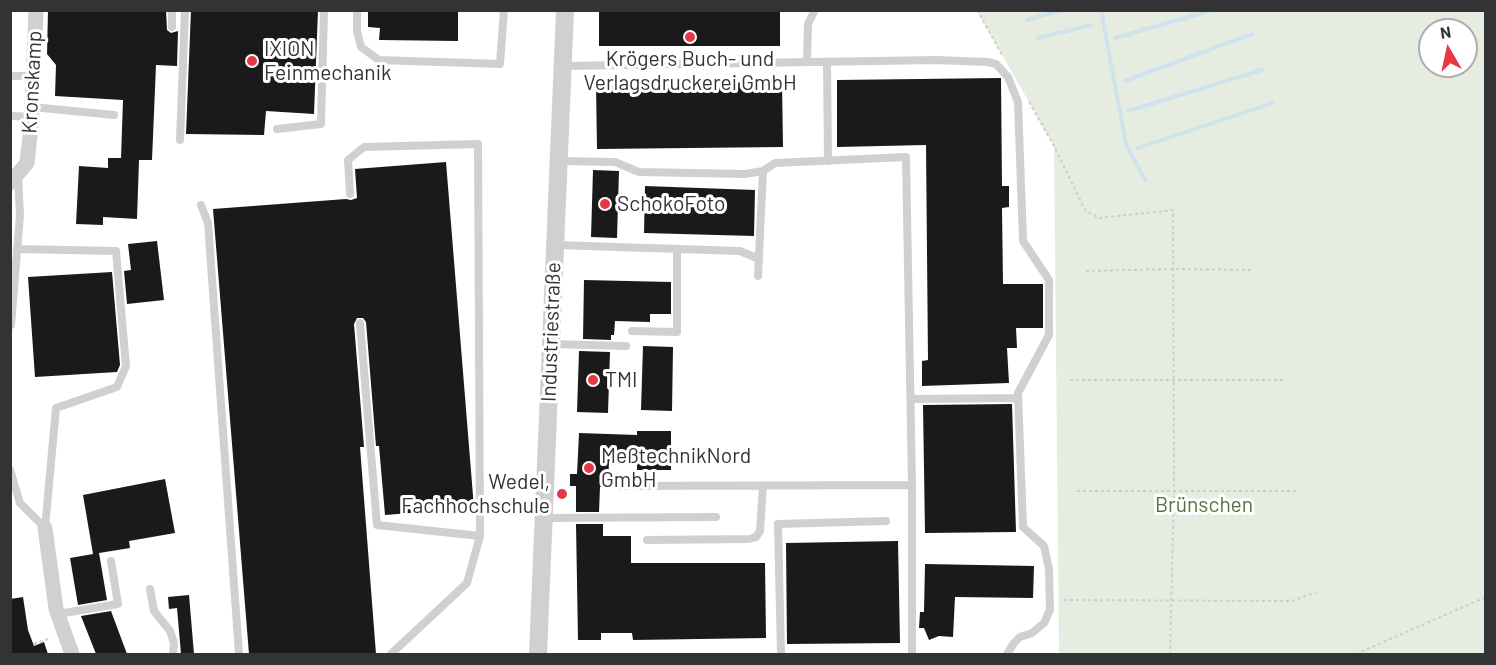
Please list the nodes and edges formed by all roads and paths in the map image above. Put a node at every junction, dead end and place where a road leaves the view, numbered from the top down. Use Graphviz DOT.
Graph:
graph roads {
  1 [pos="36,10"];
  2 [pos="172,10"];
  3 [pos="185,10"];
  4 [pos="324,10"];
  5 [pos="357,10"];
  6 [pos="504,10"];
  7 [pos="565,10"];
  8 [pos="815,10"];
  9 [pos="977,10"];
  10 [pos="172,27"];
  11 [pos="807,62"];
  12 [pos="827,62"];
  13 [pos="1006,62"];
  14 [pos="562,66"];
  15 [pos="10,76"];
  16 [pos="33,76"];
  17 [pos="1029,102"];
  18 [pos="31,112"];
  19 [pos="114,115"];
  20 [pos="10,117"];
  21 [pos="277,129"];
  22 [pos="180,140"];
  23 [pos="558,161"];
  24 [pos="828,161"];
  25 [pos="763,171"];
  26 [pos="14,178"];
  27 [pos="350,194"];
  28 [pos="201,205"];
  29 [pos="555,245"];
  30 [pos="17,249"];
  31 [pos="677,249"];
  32 [pos="759,259"];
  33 [pos="1173,269"];
  34 [pos="1251,270"];
  35 [pos="1086,271"];
  36 [pos="758,276"];
  37 [pos="360,323"];
  38 [pos="11,325"];
  39 [pos="632,331"];
  40 [pos="551,344"];
  41 [pos="626,346"];
  42 [pos="1070,380"];
  43 [pos="1174,380"];
  44 [pos="1286,380"];
  45 [pos="1018,398"];
  46 [pos="910,399"];
  47 [pos="10,470"];
  48 [pos="912,485"];
  49 [pos="618,486"];
  50 [pos="762,486"];
  51 [pos="1077,490"];
  52 [pos="1174,491"];
  53 [pos="1299,491"];
  54 [pos="716,517"];
  55 [pos="544,518"];
  56 [pos="886,521"];
  57 [pos="45,528"];
  58 [pos="480,536"];
  59 [pos="647,540"];
  60 [pos="111,561"];
  61 [pos="150,589"];
  62 [pos="1316,592"];
  63 [pos="1485,597"];
  64 [pos="1064,600"];
  65 [pos="1172,601"];
  66 [pos="58,615"];
  67 [pos="65,634"];
  68 [pos="34,644"];
  69 [pos="72,654"];
  70 [pos="173,654"];
  71 [pos="239,654"];
  72 [pos="391,654"];
  73 [pos="538,654"];
  74 [pos="781,654"];
  75 [pos="912,654"];
  76 [pos="1007,654"];
  77 [pos="1170,654"];
  78 [pos="1356,654"];
  1 -- 16 [label="street, Kronskamp"];
  2 -- 10 [label="lane"];
  3 -- 22 [label="lane"];
  4 -- 21 [label="lane"];
  5 -- 6 [label="lane"];
  7 -- 14 [label="street, Industriestraße"];
  8 -- 11 [label="lane"];
  9 -- 13 [label="path"];
  11 -- 12 [label="lane"];
  11 -- 14 [label="lane"];
  12 -- 24 [label="lane"];
  12 -- 45 [label="lane"];
  14 -- 23 [label="street, Industriestraße"];
  15 -- 16 [label="lane"];
  16 -- 18 [label="street, Kronskamp"];
  17 -- 33 [label="path"];
  18 -- 19 [label="lane"];
  18 -- 20 [label="lane"];
  18 -- 26 [label="street, Kronskamp"];
  23 -- 25 [label="lane"];
  23 -- 29 [label="street, Industriestraße"];
  24 -- 25 [label="lane"];
  24 -- 46 [label="lane"];
  25 -- 32 [label="lane"];
  26 -- 30 [label="lane"];
  27 -- 58 [label="lane"];
  28 -- 71 [label="lane"];
  29 -- 31 [label="lane"];
  29 -- 40 [label="street, Industriestraße"];
  30 -- 38 [label="lane"];
  30 -- 57 [label="lane"];
  31 -- 32 [label="lane"];
  31 -- 39 [label="lane"];
  32 -- 36 [label="lane"];
  33 -- 34 [label="path"];
  33 -- 35 [label="path"];
  33 -- 43 [label="path"];
  37 -- 58 [label="lane"];
  40 -- 41 [label="lane"];
  40 -- 55 [label="street, Industriestraße"];
  42 -- 43 [label="path"];
  43 -- 44 [label="path"];
  43 -- 52 [label="path"];
  45 -- 46 [label="lane"];
  45 -- 76 [label="lane"];
  46 -- 48 [label="lane"];
  47 -- 57 [label="lane"];
  48 -- 50 [label="lane"];
  48 -- 75 [label="lane"];
  49 -- 50 [label="lane"];
  50 -- 59 [label="lane"];
  51 -- 52 [label="path"];
  52 -- 53 [label="path"];
  52 -- 65 [label="path"];
  54 -- 55 [label="lane"];
  55 -- 73 [label="street, Industriestraße"];
  56 -- 74 [label="lane"];
  57 -- 66 [label="street"];
  58 -- 72 [label="lane"];
  60 -- 66 [label="lane"];
  61 -- 70 [label="lane"];
  62 -- 65 [label="path"];
  63 -- 78 [label="path"];
  64 -- 65 [label="path"];
  65 -- 77 [label="path"];
  66 -- 67 [label="street"];
  67 -- 68 [label="path"];
  67 -- 69 [label="street"];
}
